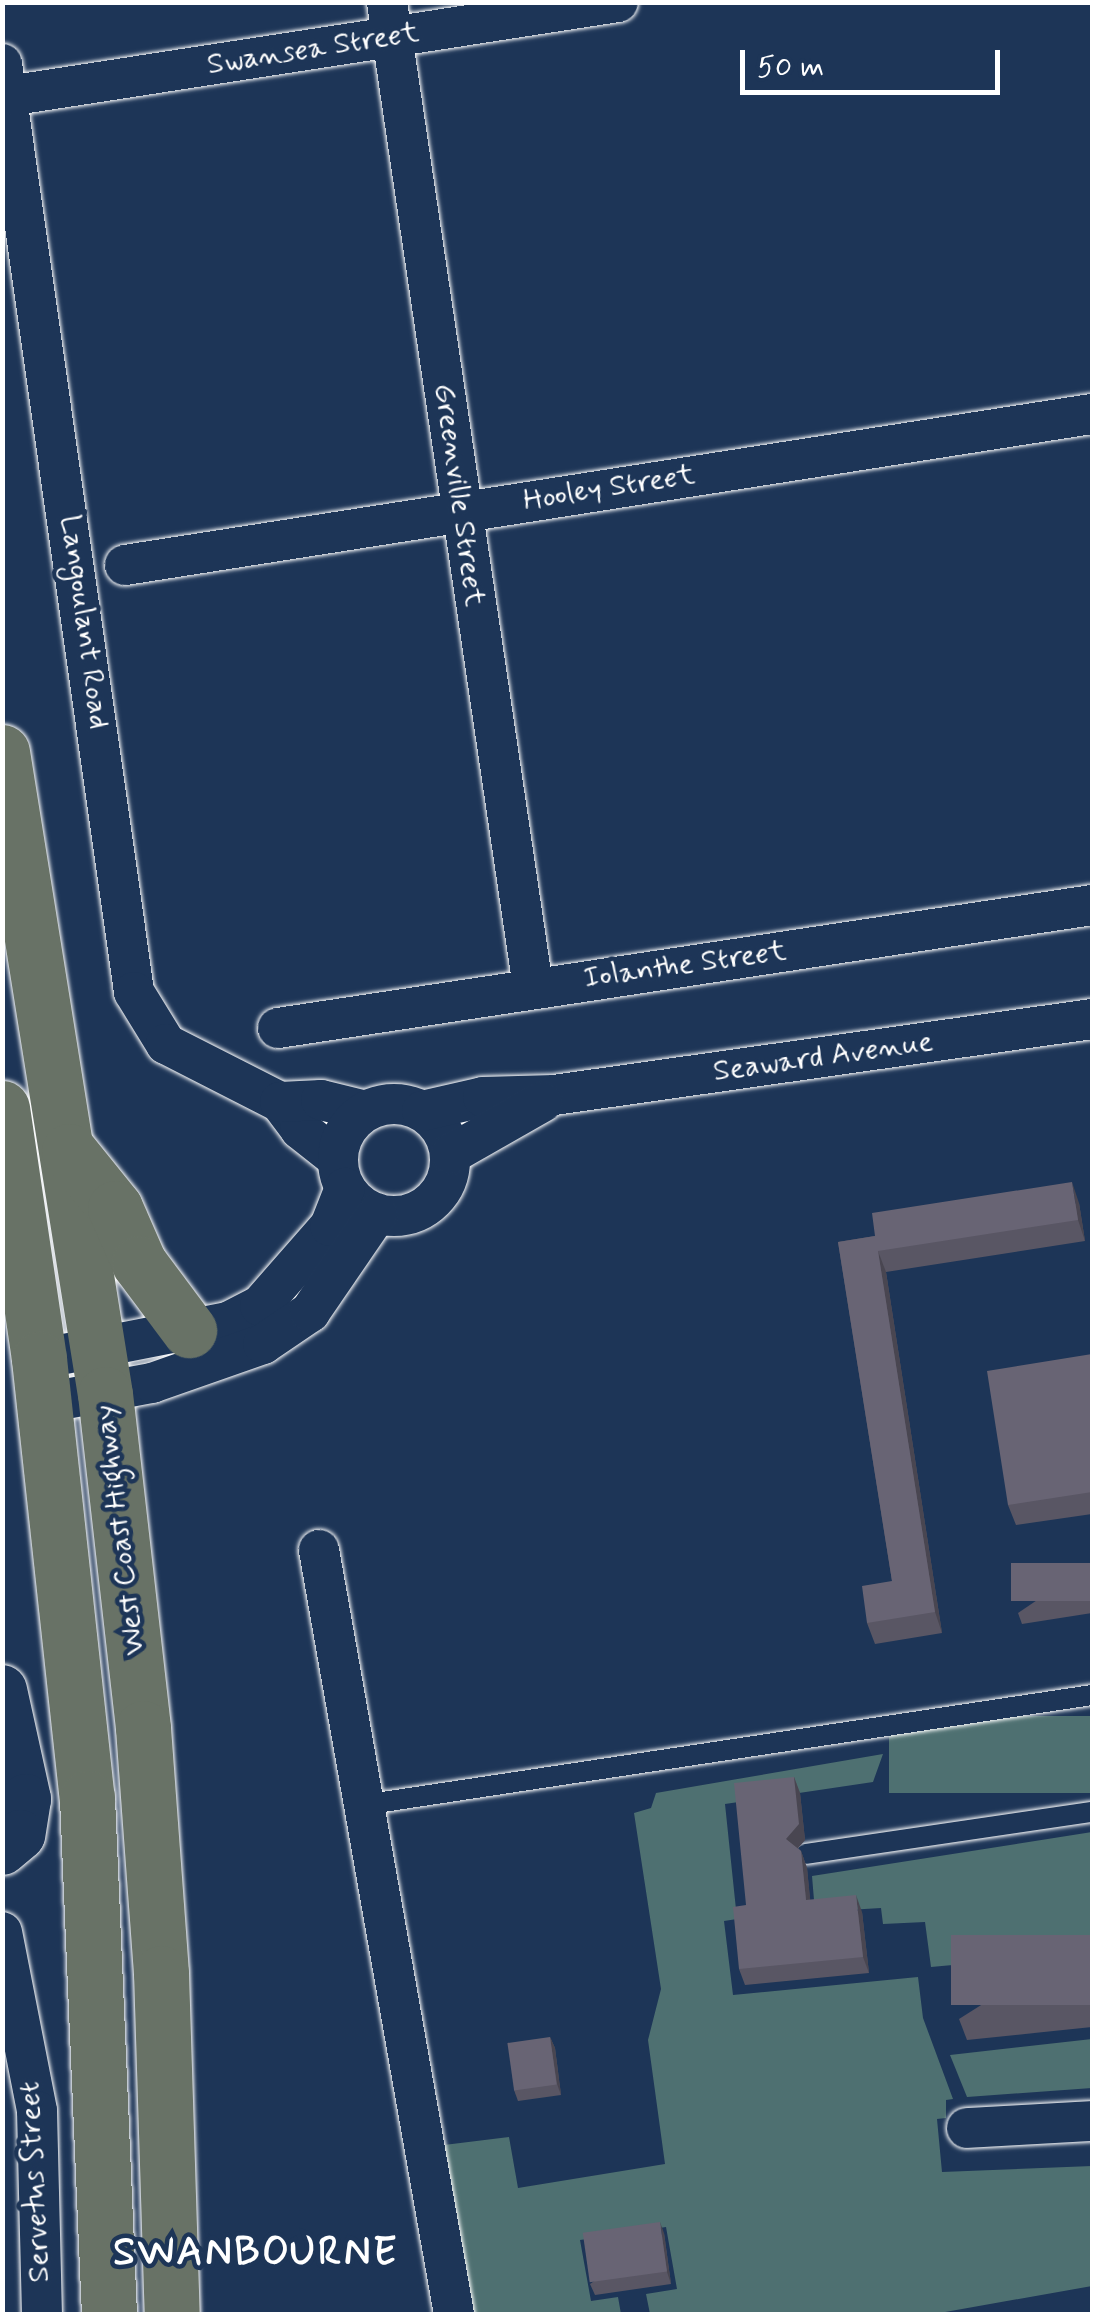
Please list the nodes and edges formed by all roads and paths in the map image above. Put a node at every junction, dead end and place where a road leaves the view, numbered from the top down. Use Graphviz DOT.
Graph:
graph roads {
  1 [pos="618,2"];
  2 [pos="390,20"];
  3 [pos="5,80"];
  4 [pos="1092,414"];
  5 [pos="461,510"];
  6 [pos="126,565"];
  7 [pos="2,752"];
  8 [pos="1092,904"];
  9 [pos="533,988"];
  10 [pos="1092,1020"];
  11 [pos="278,1028"];
  12 [pos="554,1095"];
  13 [pos="280,1102"];
  14 [pos="2,1108"];
  15 [pos="366,1111"];
  16 [pos="422,1111"];
  17 [pos="67,1149"];
  18 [pos="450,1154"];
  19 [pos="341,1173"];
  20 [pos="377,1214"];
  21 [pos="188,1330"];
  22 [pos="102,1371"];
  23 [pos="42,1381"];
  24 [pos="319,1550"];
  25 [pos="2,1690"];
  26 [pos="1092,1695"];
  27 [pos="363,1804"];
  28 [pos="1092,1812"];
  29 [pos="2,1850"];
  30 [pos="806,1854"];
  31 [pos="2,1932"];
  32 [pos="1092,2121"];
  33 [pos="967,2128"];
  34 [pos="42,2314"];
  35 [pos="109,2314"];
  36 [pos="172,2314"];
  37 [pos="454,2314"];
  1 -- 2 [label="street, Swansea Street"];
  2 -- 3 [label="street, Swansea Street"];
  2 -- 5 [label="street, Greenville Street"];
  3 -- 13 [label="street, Langoulant Road"];
  4 -- 5 [label="street, Hooley Street"];
  5 -- 6 [label="street, Hooley Street"];
  5 -- 9 [label="street, Greenville Street"];
  7 -- 17 [label="highway, West Coast Highway"];
  8 -- 9 [label="street, Iolanthe Street"];
  9 -- 11 [label="street, Iolanthe Street"];
  10 -- 12 [label="street, Seaward Avenue"];
  12 -- 16 [label="street, Seaward Avenue"];
  12 -- 18 [label="street, Seaward Avenue"];
  13 -- 15 [label="street, Langoulant Road"];
  13 -- 19 [label="street, Langoulant Road"];
  14 -- 23 [label="highway, West Coast Highway"];
  15 -- 16 [label="street"];
  15 -- 19 [label="street"];
  16 -- 18 [label="street"];
  17 -- 21 [label="highway"];
  17 -- 22 [label="highway, West Coast Highway"];
  18 -- 20 [label="street"];
  19 -- 20 [label="street"];
  19 -- 21 [label="street"];
  20 -- 22 [label="street"];
  21 -- 22 [label="street"];
  22 -- 23 [label="street"];
  22 -- 36 [label="highway, West Coast Highway"];
  23 -- 35 [label="highway, West Coast Highway"];
  24 -- 27 [label="street"];
  25 -- 29 [label="street"];
  26 -- 27 [label="lane"];
  27 -- 37 [label="street"];
  28 -- 30 [label="lane"];
  31 -- 34 [label="street, Servetus Street"];
  32 -- 33 [label="street"];
}
